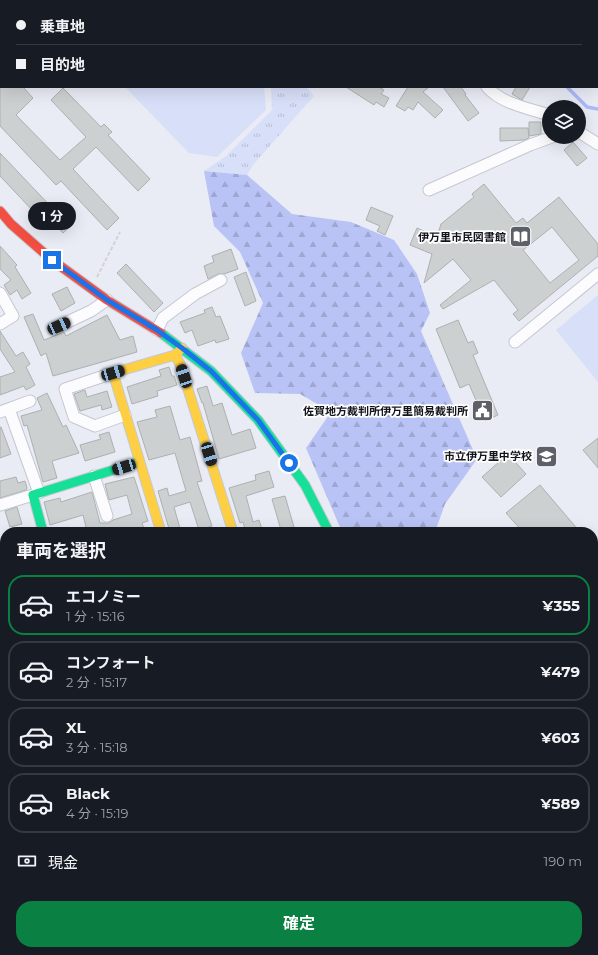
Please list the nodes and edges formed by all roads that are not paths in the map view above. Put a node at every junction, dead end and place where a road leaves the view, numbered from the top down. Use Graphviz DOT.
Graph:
graph roads {
  1 [pos="488,88"];
  2 [pos="542,113"];
  3 [pos="586,136"];
  4 [pos="542,140"];
  5 [pos="598,144"];
  6 [pos="429,190"];
  7 [pos="0,211"];
  8 [pos="598,274"];
  9 [pos="222,280"];
  10 [pos="0,293"];
  11 [pos="107,300"];
  12 [pos="0,324"];
  13 [pos="59,326"];
  14 [pos="157,330"];
  15 [pos="515,342"];
  16 [pos="182,348"];
  17 [pos="175,355"];
  18 [pos="113,373"];
  19 [pos="30,401"];
  20 [pos="4,410"];
  21 [pos="125,415"];
  22 [pos="139,462"];
  23 [pos="94,476"];
  24 [pos="36,494"];
  25 [pos="0,505"];
  26 [pos="107,516"];
  27 [pos="42,527"];
  28 [pos="158,527"];
  29 [pos="231,527"];
  30 [pos="326,527"];
  1 -- 2 [label="street"];
  3 -- 5 [label="street"];
  4 -- 6 [label="street"];
  7 -- 11 [label="street"];
  8 -- 15 [label="street"];
  9 -- 14 [label="street"];
  10 -- 12 [label="street"];
  11 -- 13 [label="street"];
  11 -- 14 [label="street"];
  14 -- 16 [label="street"];
  16 -- 17 [label="street"];
  16 -- 30 [label="street"];
  17 -- 18 [label="street"];
  17 -- 29 [label="street"];
  18 -- 21 [label="street"];
  18 -- 21 [label="street"];
  19 -- 20 [label="street"];
  20 -- 24 [label="street"];
  21 -- 22 [label="street"];
  22 -- 23 [label="street"];
  22 -- 28 [label="street"];
  23 -- 24 [label="street"];
  23 -- 26 [label="street"];
  24 -- 25 [label="street"];
  24 -- 27 [label="street"];
}
